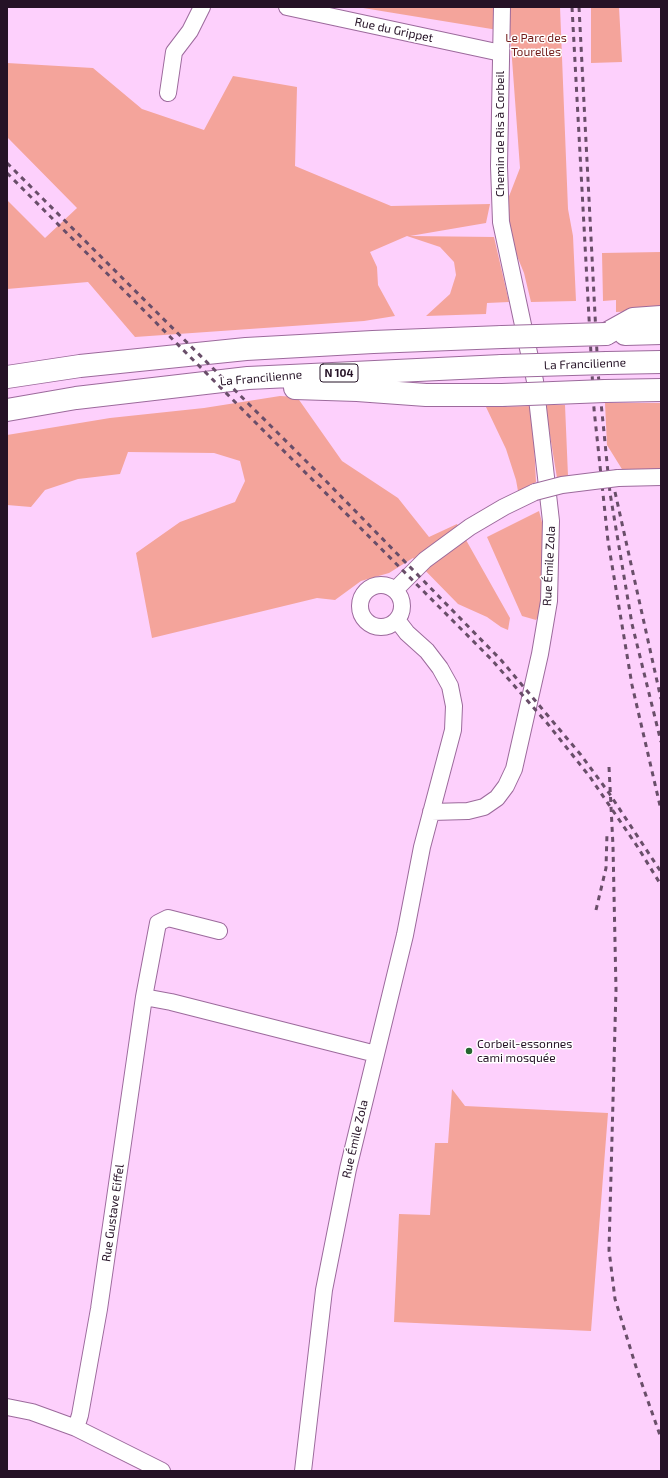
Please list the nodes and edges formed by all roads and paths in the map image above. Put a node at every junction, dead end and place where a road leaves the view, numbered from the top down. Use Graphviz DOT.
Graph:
graph roads {
  1 [pos="202,7"];
  2 [pos="287,7"];
  3 [pos="502,7"];
  4 [pos="501,53"];
  5 [pos="168,93"];
  6 [pos="510,260"];
  7 [pos="661,318"];
  8 [pos="661,333"];
  9 [pos="606,334"];
  10 [pos="661,362"];
  11 [pos="7,377"];
  12 [pos="178,387"];
  13 [pos="661,390"];
  14 [pos="7,410"];
  15 [pos="661,477"];
  16 [pos="394,590"];
  17 [pos="397,620"];
  18 [pos="431,812"];
  19 [pos="219,931"];
  20 [pos="144,997"];
  21 [pos="376,1054"];
  22 [pos="7,1407"];
  23 [pos="76,1428"];
  24 [pos="162,1471"];
  25 [pos="303,1471"];
  1 -- 5 [label="street"];
  2 -- 4 [label="street, Rue du Grippet"];
  3 -- 4 [label="street, Chemin de Ris à Corbeil"];
  4 -- 6 [label="street, Chemin de Ris à Corbeil"];
  6 -- 18 [label="street, Rue Émile Zola"];
  7 -- 9 [label="highway"];
  8 -- 9 [label="highway"];
  9 -- 11 [label="highway, bridge"];
  10 -- 12 [label="highway, La Francilienne / N 104, bridge"];
  12 -- 13 [label="highway, bridge"];
  12 -- 14 [label="highway, La Francilienne / N 104"];
  15 -- 16 [label="street, bridge"];
  16 -- 17 [label="street"];
  16 -- 17 [label="street"];
  17 -- 18 [label="street, Rue Émile Zola"];
  18 -- 21 [label="street, Rue Émile Zola"];
  19 -- 20 [label="street, Rue Gustave Eiffel"];
  20 -- 21 [label="street"];
  20 -- 23 [label="street, Rue Gustave Eiffel"];
  21 -- 25 [label="street, Rue Émile Zola"];
  22 -- 23 [label="street"];
  23 -- 24 [label="street"];
}
